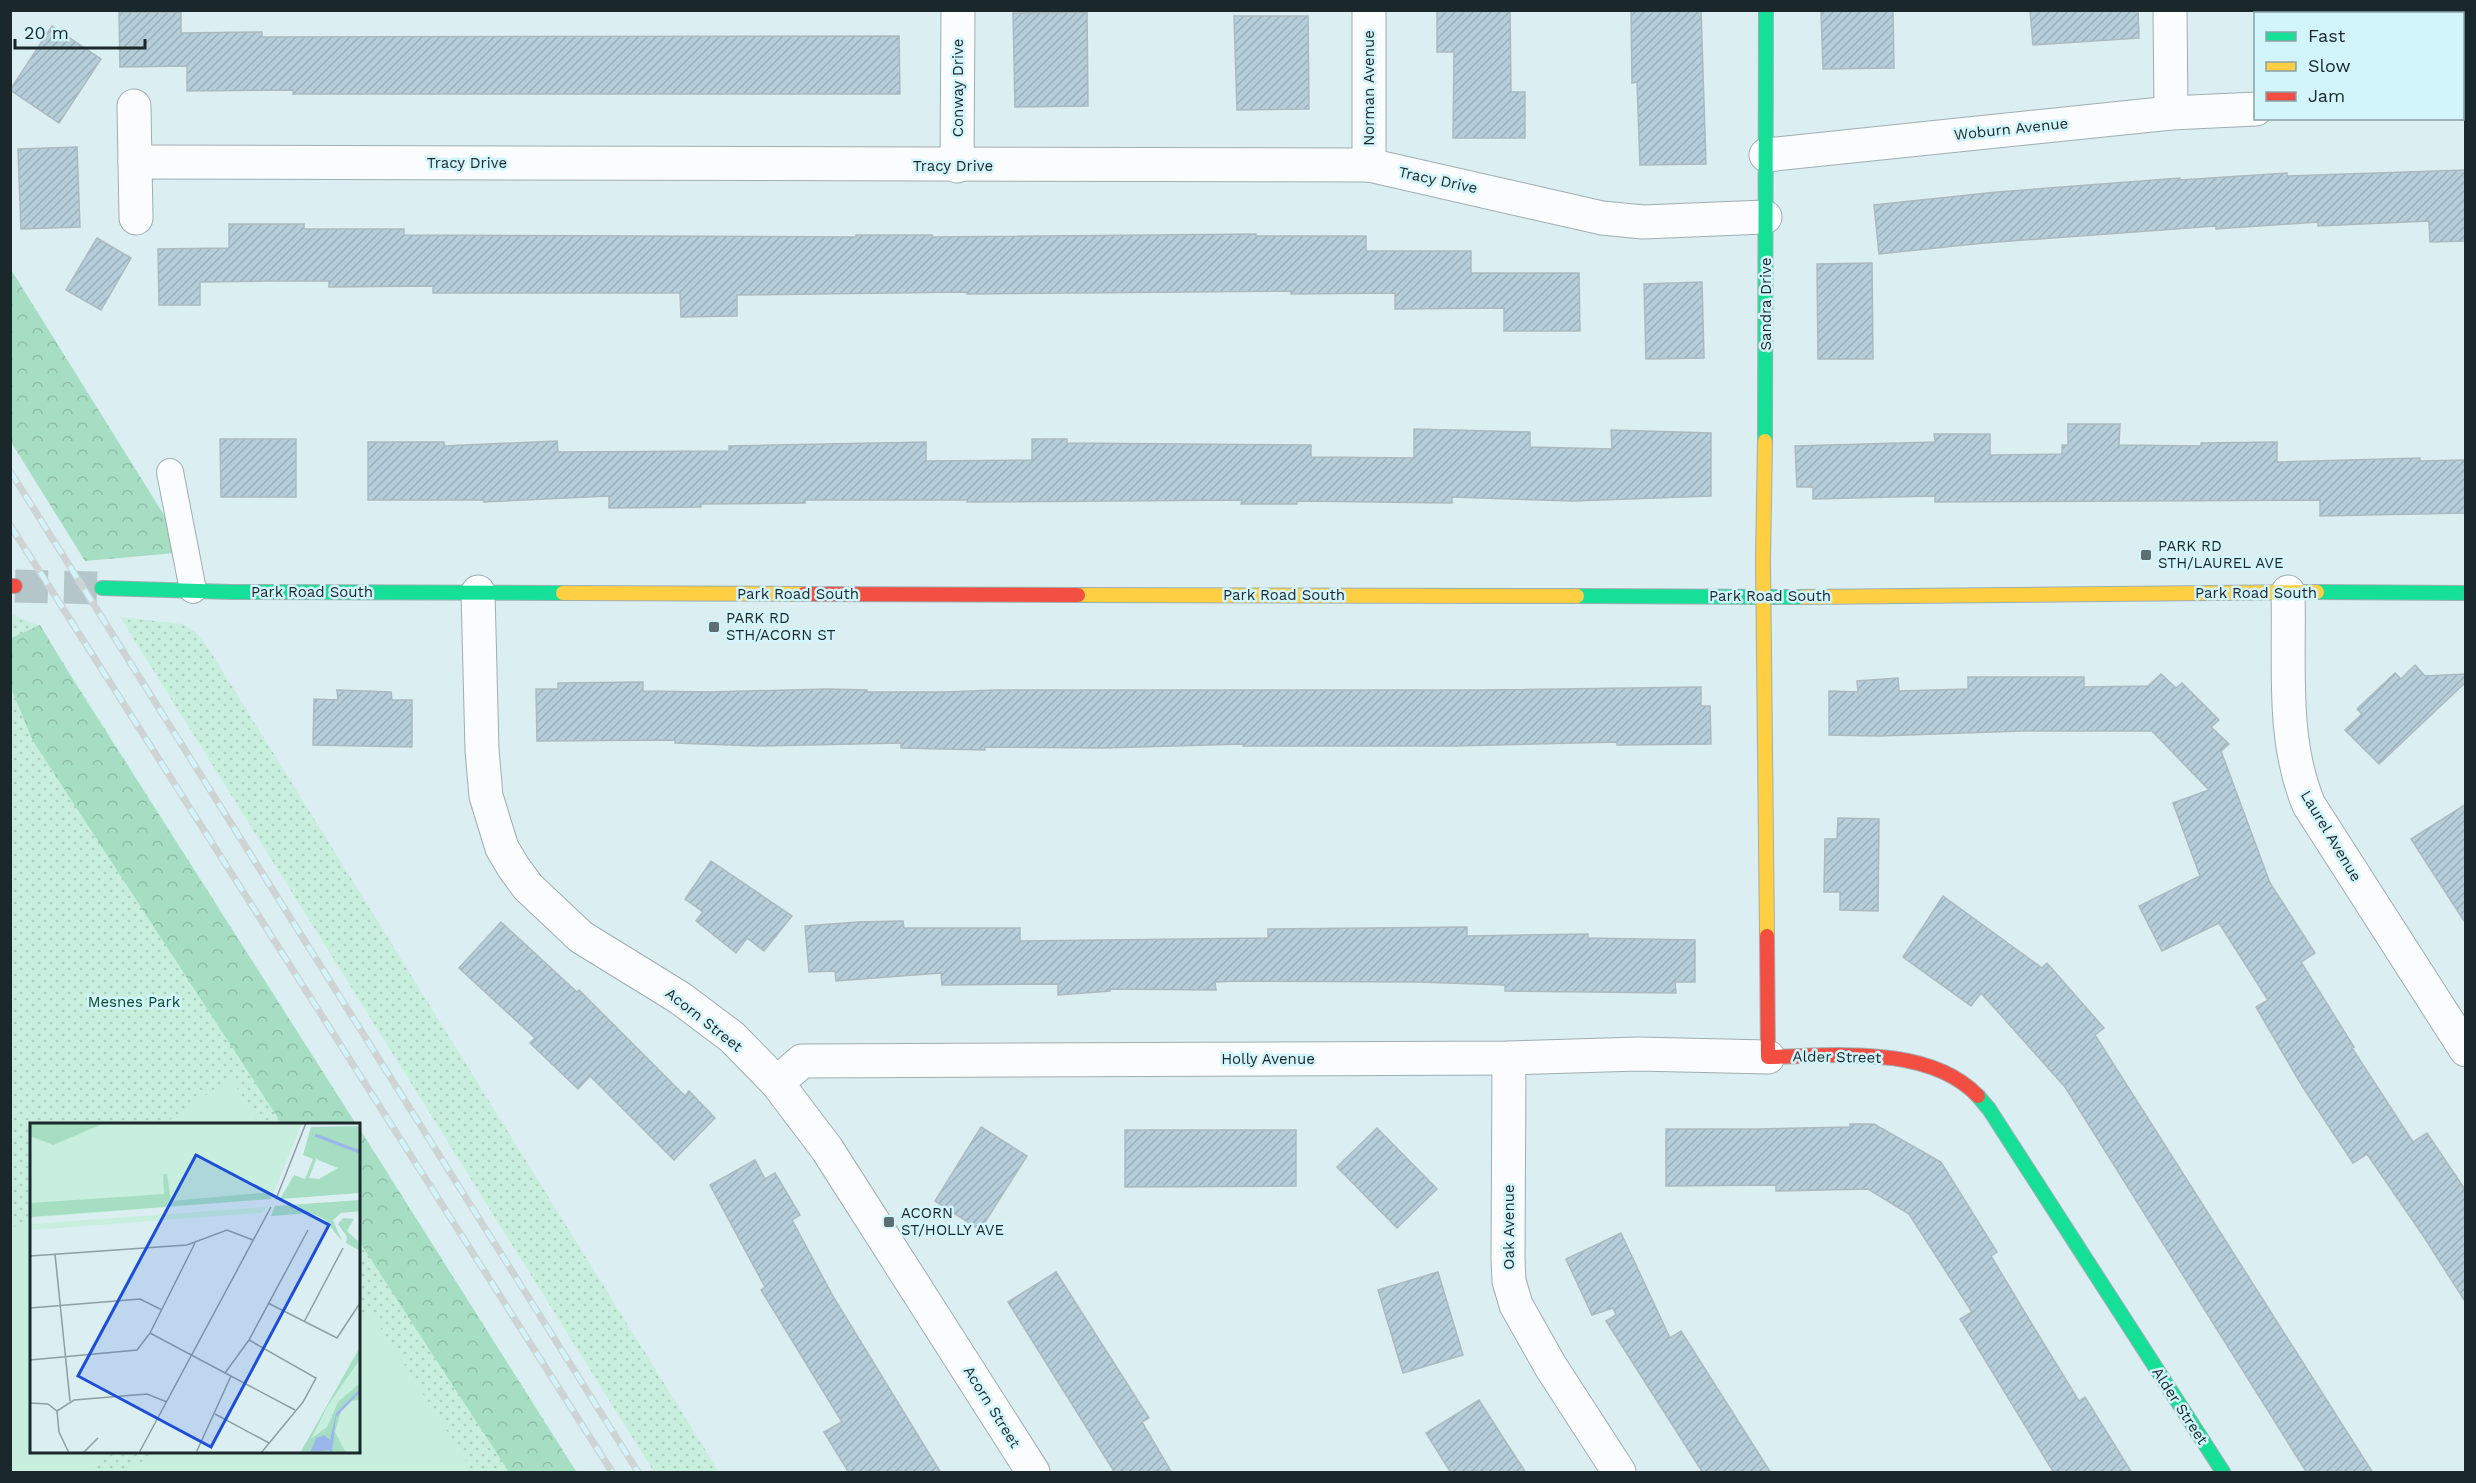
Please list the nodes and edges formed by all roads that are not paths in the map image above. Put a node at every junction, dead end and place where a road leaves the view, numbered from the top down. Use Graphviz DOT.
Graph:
graph roads {
  1 [pos="958,10"];
  2 [pos="1370,10"];
  3 [pos="1766,10"];
  4 [pos="2170,10"];
  5 [pos="134,106"];
  6 [pos="2254,109"];
  7 [pos="2171,113"];
  8 [pos="1766,155"];
  9 [pos="135,162"];
  10 [pos="1369,165"];
  11 [pos="957,166"];
  12 [pos="1766,217"];
  13 [pos="136,218"];
  14 [pos="170,472"];
  15 [pos="102,588"];
  16 [pos="193,590"];
  17 [pos="478,592"];
  18 [pos="2288,592"];
  19 [pos="2466,593"];
  20 [pos="1764,597"];
  21 [pos="2466,1050"];
  22 [pos="1768,1057"];
  23 [pos="1509,1058"];
  24 [pos="777,1083"];
  25 [pos="1033,1473"];
  26 [pos="1619,1473"];
  27 [pos="2223,1473"];
  1 -- 11 [label="street, Conway Drive"];
  2 -- 10 [label="street, Norman Avenue"];
  3 -- 8 [label="street, Sandra Drive"];
  4 -- 7 [label="street"];
  5 -- 9 [label="street"];
  6 -- 7 [label="street, Woburn Avenue"];
  7 -- 8 [label="street, Woburn Avenue"];
  8 -- 12 [label="street, Sandra Drive"];
  9 -- 11 [label="street, Tracy Drive"];
  9 -- 13 [label="street"];
  10 -- 11 [label="street, Tracy Drive"];
  10 -- 12 [label="street, Tracy Drive"];
  12 -- 20 [label="street, Sandra Drive"];
  14 -- 16 [label="lane"];
  15 -- 16 [label="street, Park Road South"];
  16 -- 17 [label="street, Park Road South"];
  17 -- 20 [label="street, Park Road South"];
  17 -- 24 [label="street, Acorn Street"];
  18 -- 19 [label="street, Park Road South"];
  18 -- 20 [label="street, Park Road South"];
  18 -- 21 [label="street, Laurel Avenue"];
  20 -- 22 [label="street"];
  22 -- 23 [label="street, Holly Avenue"];
  22 -- 27 [label="street, Alder Street"];
  23 -- 24 [label="street, Holly Avenue"];
  23 -- 26 [label="street, Oak Avenue"];
  24 -- 25 [label="street, Acorn Street"];
}
